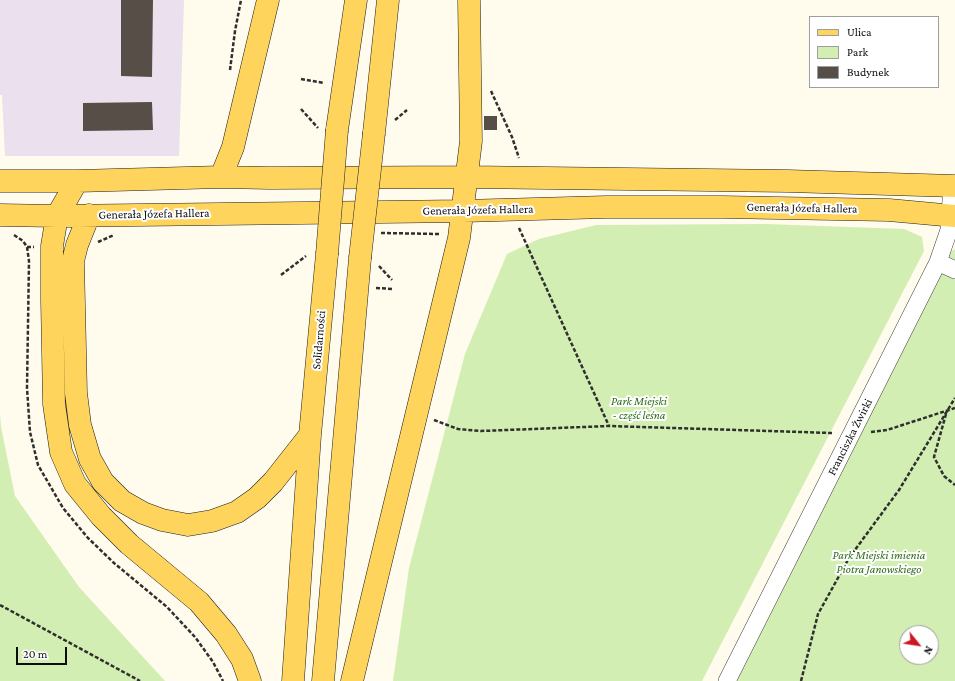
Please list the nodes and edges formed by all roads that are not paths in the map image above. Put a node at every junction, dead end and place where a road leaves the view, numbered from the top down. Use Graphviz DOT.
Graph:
graph roads {
  1 [pos="268,0"];
  2 [pos="356,0"];
  3 [pos="388,0"];
  4 [pos="468,0"];
  5 [pos="221,176"];
  6 [pos="467,177"];
  7 [pos="0,181"];
  8 [pos="77,181"];
  9 [pos="953,186"];
  10 [pos="463,211"];
  11 [pos="0,215"];
  12 [pos="89,215"];
  13 [pos="57,216"];
  14 [pos="953,216"];
  15 [pos="938,262"];
  16 [pos="955,270"];
  17 [pos="310,434"];
  18 [pos="250,681"];
  19 [pos="292,681"];
  20 [pos="323,681"];
  21 [pos="352,681"];
  22 [pos="727,681"];
  1 -- 5 [label="main road"];
  2 -- 17 [label="main road, Solidarności, bridge"];
  3 -- 20 [label="main road, bridge"];
  4 -- 6 [label="main road"];
  5 -- 6 [label="main road"];
  5 -- 8 [label="main road"];
  6 -- 9 [label="main road"];
  6 -- 10 [label="main road"];
  7 -- 8 [label="main road"];
  8 -- 13 [label="main road"];
  9 -- 14 [label="street, Franciszka Żwirki"];
  10 -- 12 [label="main road, Generała Józefa Hallera"];
  10 -- 14 [label="main road, Generała Józefa Hallera"];
  10 -- 21 [label="main road"];
  11 -- 13 [label="main road, Generała Józefa Hallera"];
  12 -- 13 [label="main road, Generała Józefa Hallera"];
  12 -- 17 [label="main road"];
  13 -- 18 [label="main road"];
  14 -- 15 [label="street, Franciszka Żwirki"];
  15 -- 16 [label="street"];
  15 -- 22 [label="street, Franciszka Żwirki"];
  17 -- 19 [label="main road, Solidarności"];
}
